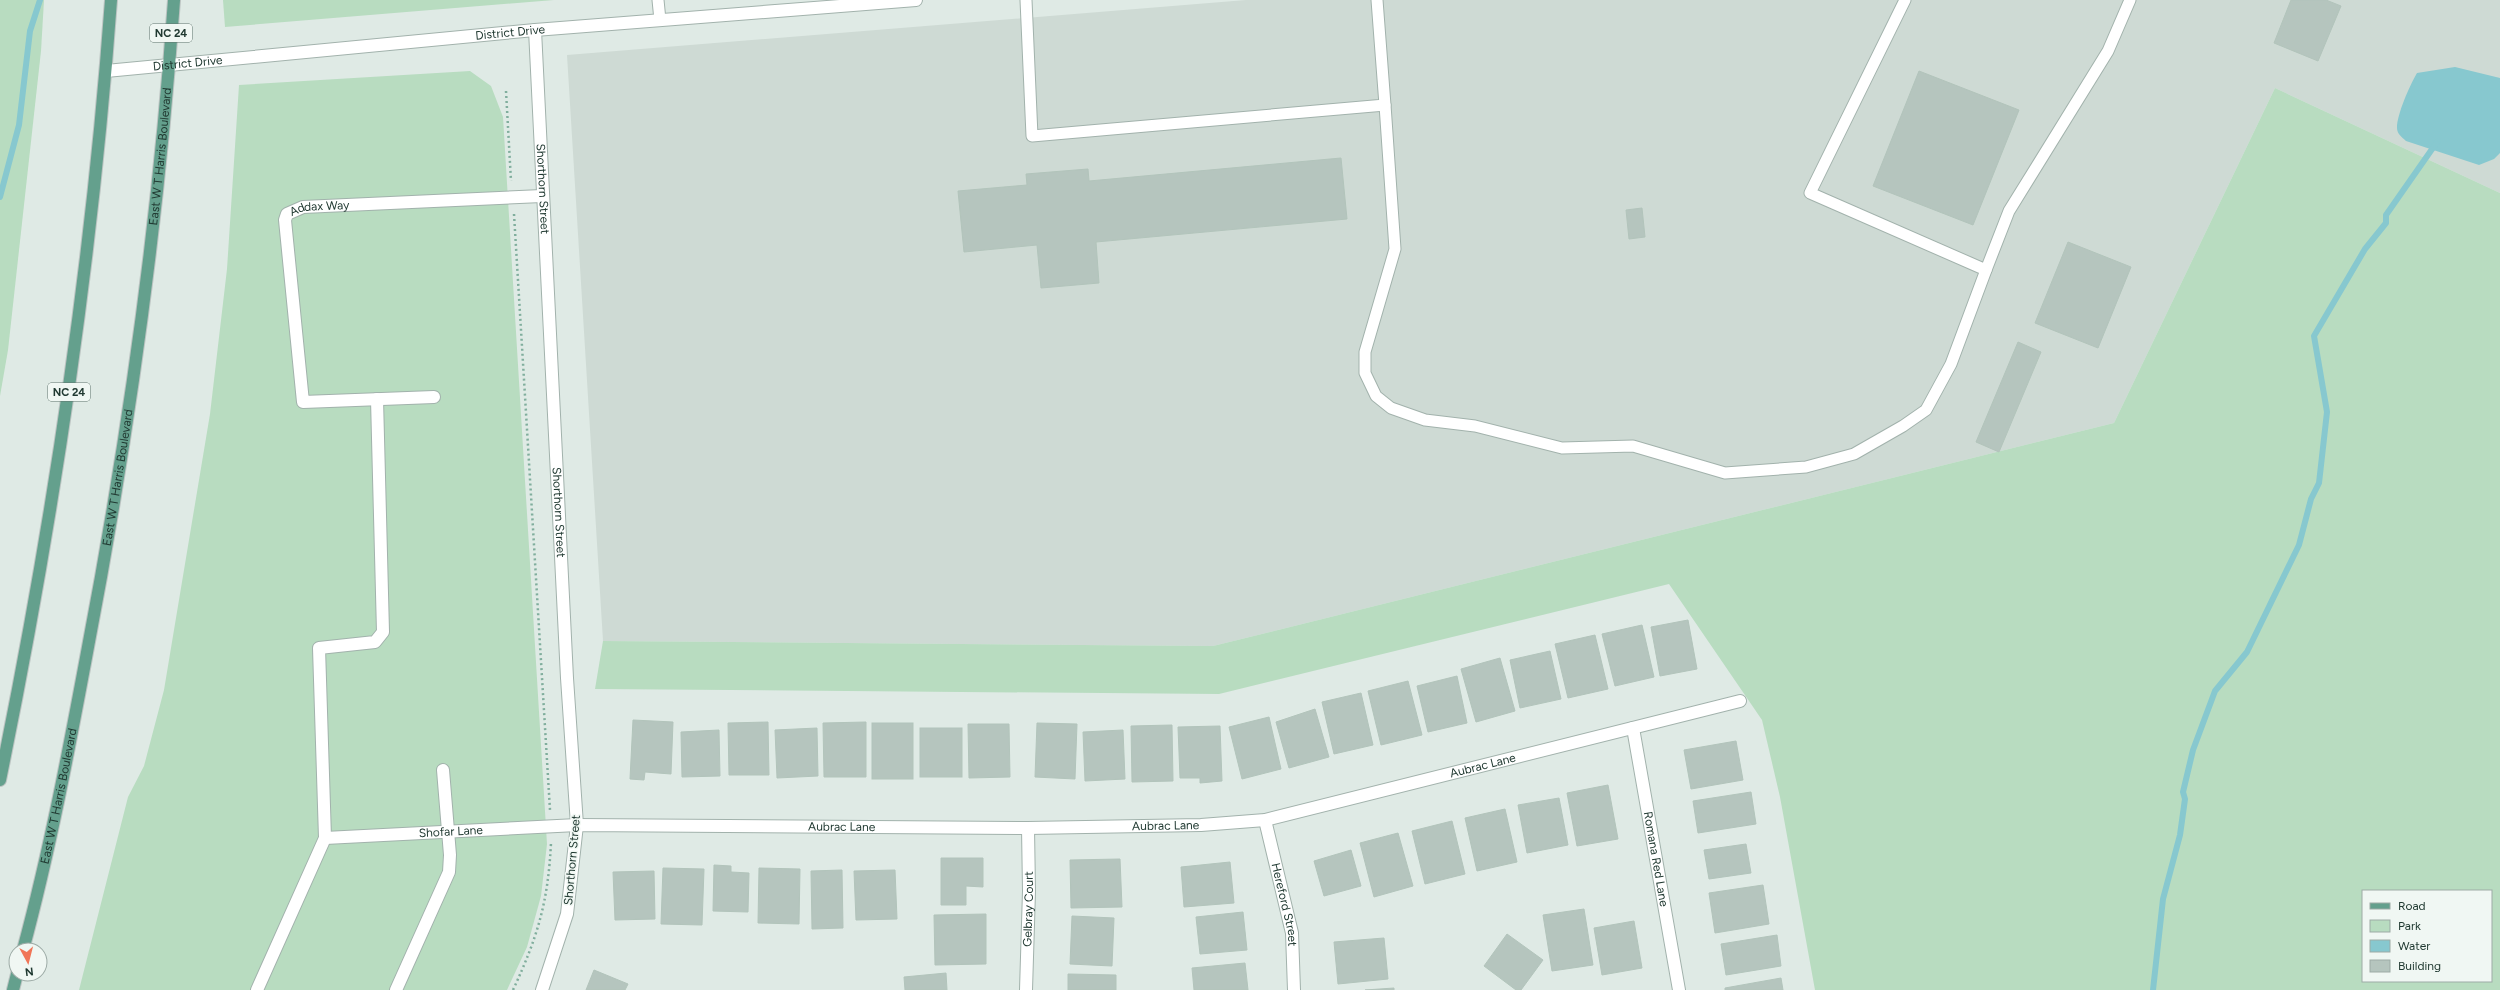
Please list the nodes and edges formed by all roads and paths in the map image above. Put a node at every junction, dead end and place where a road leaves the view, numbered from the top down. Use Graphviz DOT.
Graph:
graph roads {
  1 [pos="111,0"];
  2 [pos="174,0"];
  3 [pos="658,0"];
  4 [pos="916,0"];
  5 [pos="1026,0"];
  6 [pos="1377,0"];
  7 [pos="1905,0"];
  8 [pos="2130,0"];
  9 [pos="660,20"];
  10 [pos="535,30"];
  11 [pos="169,65"];
  12 [pos="106,72"];
  13 [pos="506,91"];
  14 [pos="1385,105"];
  15 [pos="542,196"];
  16 [pos="512,198"];
  17 [pos="1986,270"];
  18 [pos="434,397"];
  19 [pos="377,399"];
  20 [pos="1740,701"];
  21 [pos="1633,728"];
  22 [pos="443,770"];
  23 [pos="0,780"];
  24 [pos="1265,820"];
  25 [pos="577,825"];
  26 [pos="551,826"];
  27 [pos="1028,828"];
  28 [pos="447,833"];
  29 [pos="325,838"];
  30 [pos="25,942"];
  31 [pos="257,990"];
  32 [pos="396,990"];
  33 [pos="513,990"];
  34 [pos="542,990"];
  35 [pos="1026,990"];
  36 [pos="1294,990"];
  37 [pos="1679,990"];
  1 -- 12 [label="main road, NC 24"];
  2 -- 11 [label="main road, East W T Harris Boulevard / NC 24"];
  3 -- 9 [label="lane"];
  4 -- 9 [label="street, District Drive"];
  5 -- 14 [label="lane"];
  6 -- 14 [label="lane"];
  7 -- 17 [label="lane"];
  8 -- 17 [label="lane"];
  9 -- 10 [label="street, District Drive"];
  10 -- 11 [label="street, District Drive"];
  10 -- 15 [label="street, Shorthorn Street"];
  11 -- 12 [label="street, District Drive"];
  11 -- 30 [label="main road, East W T Harris Boulevard / NC 24"];
  12 -- 23 [label="main road, NC 24"];
  13 -- 16 [label="path"];
  14 -- 17 [label="lane"];
  15 -- 16 [label="street, Addax Way"];
  15 -- 25 [label="street, Shorthorn Street"];
  16 -- 19 [label="street, Addax Way"];
  16 -- 26 [label="path"];
  18 -- 19 [label="street"];
  19 -- 29 [label="street"];
  20 -- 21 [label="street, Aubrac Lane"];
  21 -- 24 [label="street, Aubrac Lane"];
  21 -- 37 [label="street, Romana Red Lane"];
  22 -- 28 [label="street"];
  24 -- 27 [label="street, Aubrac Lane"];
  24 -- 36 [label="street, Hereford Street"];
  25 -- 26 [label="street, Shofar Lane"];
  25 -- 27 [label="street, Aubrac Lane"];
  25 -- 34 [label="street, Shorthorn Street"];
  26 -- 28 [label="street, Shofar Lane"];
  26 -- 33 [label="path"];
  27 -- 35 [label="street, Gelbray Court"];
  28 -- 29 [label="street, Shofar Lane"];
  28 -- 32 [label="street"];
  29 -- 31 [label="street"];
}
